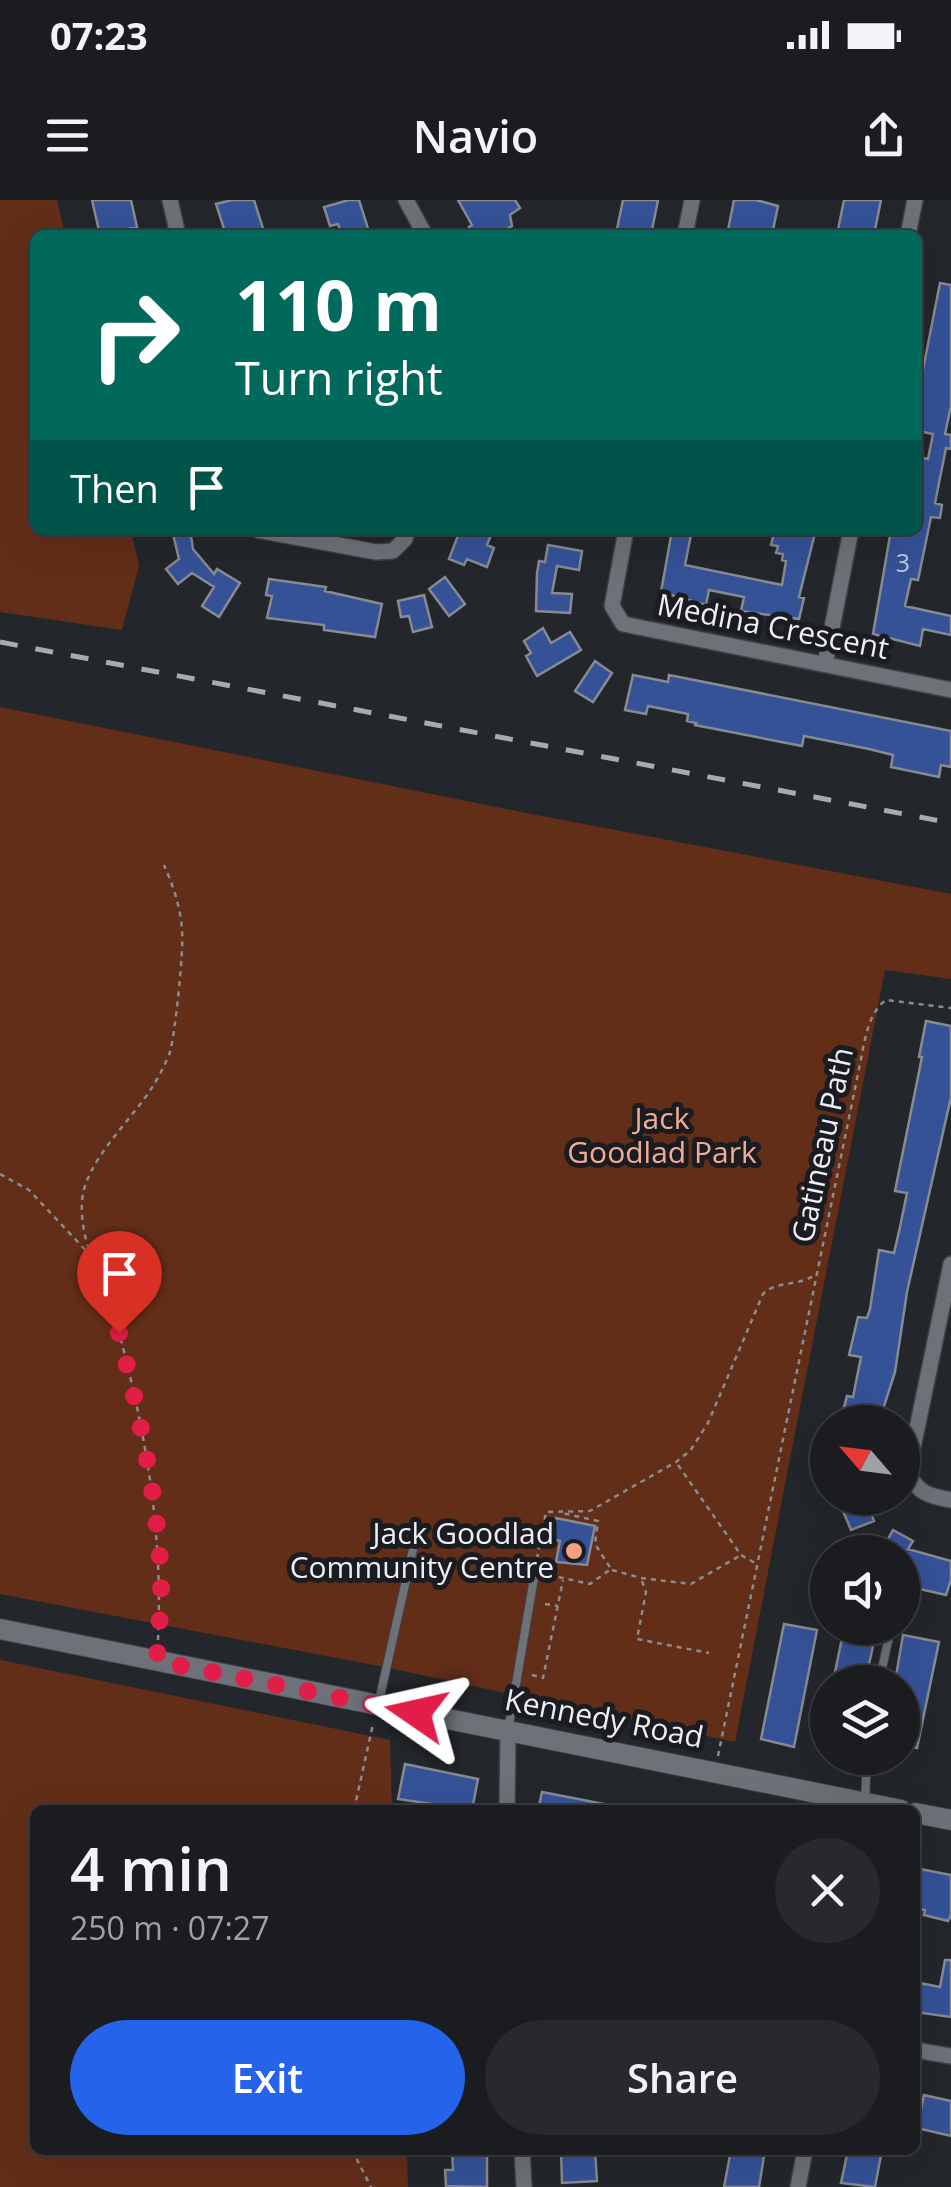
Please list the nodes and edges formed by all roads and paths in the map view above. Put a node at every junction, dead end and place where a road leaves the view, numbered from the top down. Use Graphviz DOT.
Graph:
graph roads {
  1 [pos="170,200"];
  2 [pos="406,200"];
  3 [pos="692,200"];
  4 [pos="915,200"];
  5 [pos="177,230"];
  6 [pos="422,230"];
  7 [pos="686,230"];
  8 [pos="909,230"];
  9 [pos="284,535"];
  10 [pos="406,535"];
  11 [pos="625,535"];
  12 [pos="849,535"];
  13 [pos="825,664"];
  14 [pos="951,690"];
  15 [pos="164,865"];
  16 [pos="951,1008"];
  17 [pos="0,1174"];
  18 [pos="92,1257"];
  19 [pos="951,1264"];
  20 [pos="817,1273"];
  21 [pos="676,1462"];
  22 [pos="951,1500"];
  23 [pos="562,1512"];
  24 [pos="413,1549"];
  25 [pos="741,1555"];
  26 [pos="757,1564"];
  27 [pos="611,1569"];
  28 [pos="535,1572"];
  29 [pos="563,1578"];
  30 [pos="641,1578"];
  31 [pos="545,1604"];
  32 [pos="558,1606"];
  33 [pos="0,1630"];
  34 [pos="709,1653"];
  35 [pos="157,1661"];
  36 [pos="530,1675"];
  37 [pos="376,1715"];
  38 [pos="508,1731"];
  39 [pos="715,1772"];
  40 [pos="866,1775"];
  41 [pos="865,1803"];
  42 [pos="355,1805"];
  43 [pos="507,1805"];
  44 [pos="876,1805"];
  45 [pos="920,1814"];
  46 [pos="951,1820"];
  47 [pos="920,2051"];
  48 [pos="951,2056"];
  49 [pos="354,2155"];
  50 [pos="522,2155"];
  51 [pos="804,2155"];
  52 [pos="370,2187"];
  53 [pos="524,2187"];
  54 [pos="798,2187"];
  1 -- 5 [label="street"];
  2 -- 6 [label="street"];
  3 -- 7 [label="street"];
  4 -- 8 [label="street"];
  9 -- 10 [label="street"];
  11 -- 13 [label="street, Medina Crescent"];
  12 -- 13 [label="street"];
  13 -- 14 [label="street, Medina Crescent"];
  15 -- 18 [label="path"];
  16 -- 20 [label="path, Gatineau Path"];
  17 -- 18 [label="path"];
  18 -- 35 [label="path"];
  19 -- 22 [label="street"];
  20 -- 21 [label="path, Gatineau Path"];
  20 -- 26 [label="path"];
  21 -- 23 [label="path, Gatineau Path"];
  21 -- 25 [label="path"];
  23 -- 27 [label="path"];
  23 -- 28 [label="path"];
  24 -- 37 [label="lane"];
  25 -- 26 [label="path"];
  25 -- 30 [label="path"];
  26 -- 39 [label="path"];
  27 -- 29 [label="path"];
  27 -- 30 [label="path"];
  28 -- 29 [label="path"];
  28 -- 38 [label="lane"];
  29 -- 32 [label="path"];
  30 -- 34 [label="path"];
  31 -- 32 [label="path"];
  32 -- 36 [label="path"];
  33 -- 35 [label="main road, Kennedy Road"];
  35 -- 37 [label="main road, Kennedy Road"];
  37 -- 38 [label="main road, Kennedy Road"];
  37 -- 42 [label="path"];
  38 -- 39 [label="main road, Kennedy Road"];
  38 -- 43 [label="street"];
  39 -- 41 [label="main road, Kennedy Road"];
  40 -- 41 [label="lane"];
  41 -- 44 [label="main road, Kennedy Road"];
  45 -- 46 [label="main road"];
  47 -- 48 [label="street"];
  49 -- 52 [label="path"];
  50 -- 53 [label="street"];
  51 -- 54 [label="street"];
}
